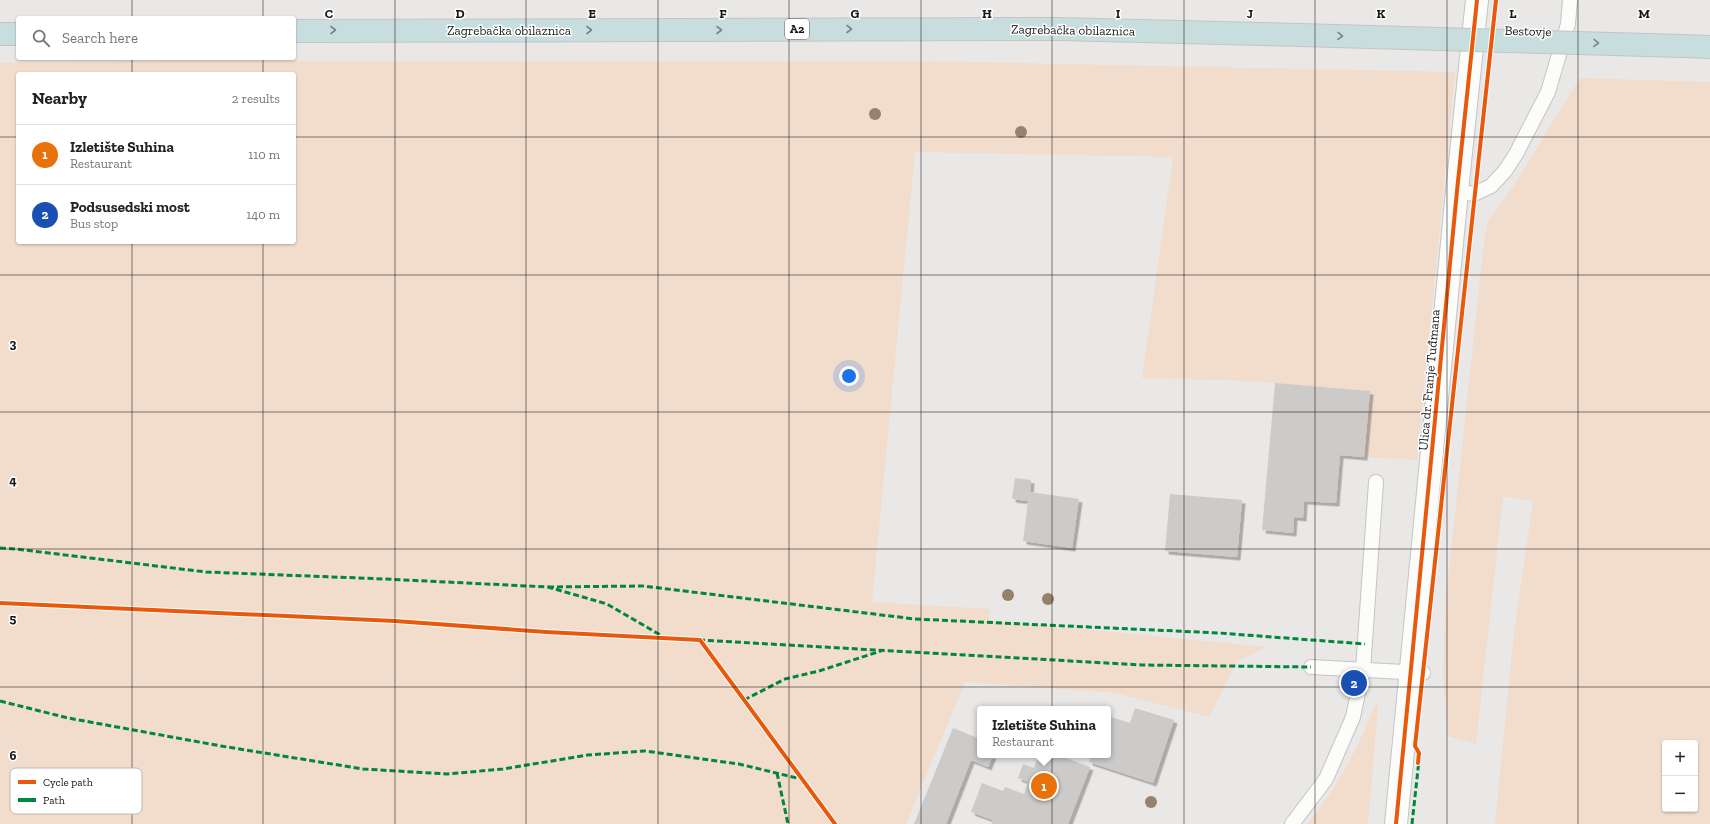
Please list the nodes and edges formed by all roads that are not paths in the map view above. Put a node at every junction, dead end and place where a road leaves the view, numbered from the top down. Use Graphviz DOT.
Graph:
graph roads {
  1 [pos="1477,0"];
  2 [pos="1570,0"];
  3 [pos="296,31"];
  4 [pos="0,34"];
  5 [pos="16,34"];
  6 [pos="1301,35"];
  7 [pos="1710,47"];
  8 [pos="1457,191"];
  9 [pos="1376,482"];
  10 [pos="1311,667"];
  11 [pos="1364,670"];
  12 [pos="1417,673"];
  13 [pos="1292,824"];
  14 [pos="1396,824"];
  1 -- 8 [label="main road, Ulica dr. Franje Tuđmana"];
  2 -- 8 [label="lane"];
  3 -- 6 [label="highway, Zagrebačka obilaznica / A2, one-way"];
  4 -- 5 [label="highway"];
  6 -- 7 [label="highway, Bestovje / A2, one-way, bridge"];
  8 -- 12 [label="main road, Ulica dr. Franje Tuđmana"];
  9 -- 11 [label="lane"];
  10 -- 11 [label="lane"];
  11 -- 12 [label="lane"];
  11 -- 13 [label="lane"];
  12 -- 14 [label="main road, Ulica dr. Franje Tuđmana"];
}
